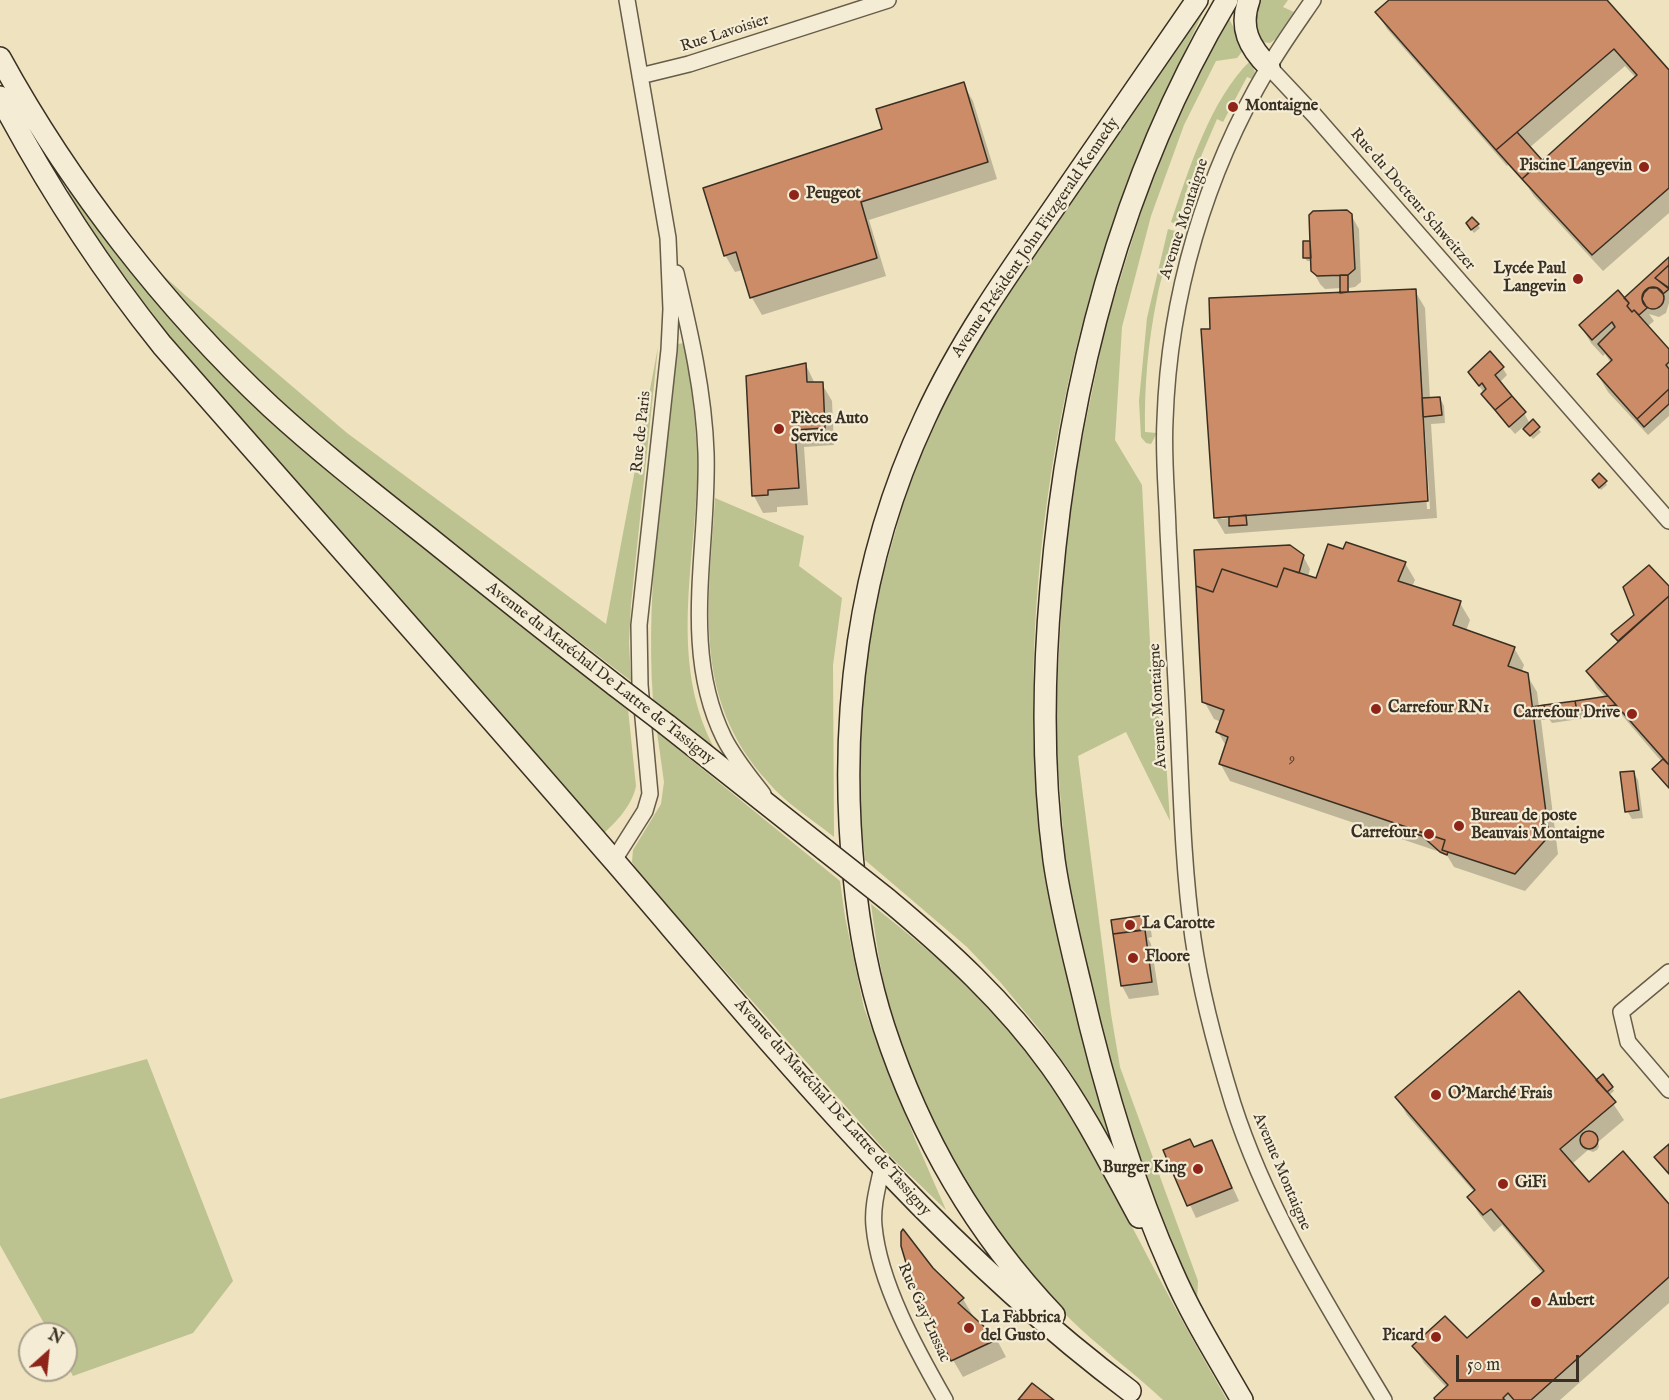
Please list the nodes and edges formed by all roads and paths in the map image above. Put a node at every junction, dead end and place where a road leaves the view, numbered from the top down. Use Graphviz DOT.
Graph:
graph roads {
  1 [pos="627,0"];
  2 [pos="888,0"];
  3 [pos="1197,0"];
  4 [pos="1227,0"];
  5 [pos="1249,0"];
  6 [pos="1313,0"];
  7 [pos="0,58"];
  8 [pos="1269,67"];
  9 [pos="640,76"];
  10 [pos="0,97"];
  11 [pos="668,238"];
  12 [pos="1669,520"];
  13 [pos="777,814"];
  14 [pos="614,860"];
  15 [pos="1669,972"];
  16 [pos="1669,1090"];
  17 [pos="882,1167"];
  18 [pos="1185,1298"];
  19 [pos="1136,1395"];
  20 [pos="945,1400"];
  21 [pos="1242,1400"];
  22 [pos="1384,1400"];
  1 -- 9 [label="street, Rue de Paris"];
  2 -- 9 [label="street, Rue Lavoisier"];
  3 -- 19 [label="main road, Avenue Président John Fitzgerald Kennedy"];
  4 -- 18 [label="main road"];
  5 -- 8 [label="main road"];
  6 -- 8 [label="street, Avenue Montaigne"];
  7 -- 13 [label="main road, Avenue du Maréchal De Lattre de Tassigny, bridge"];
  8 -- 12 [label="street, Rue du Docteur Schweitzer"];
  8 -- 22 [label="street, Avenue Montaigne"];
  9 -- 11 [label="street, Rue de Paris"];
  10 -- 14 [label="main road, Avenue du Maréchal De Lattre de Tassigny"];
  11 -- 13 [label="street"];
  11 -- 14 [label="street, Rue de Paris"];
  13 -- 18 [label="main road, Avenue du Maréchal De Lattre de Tassigny, bridge"];
  14 -- 17 [label="main road, Avenue du Maréchal De Lattre de Tassigny"];
  15 -- 16 [label="street"];
  17 -- 19 [label="main road, Avenue du Maréchal De Lattre de Tassigny"];
  17 -- 20 [label="street, Rue Gay Lussac"];
  18 -- 21 [label="main road"];
}
